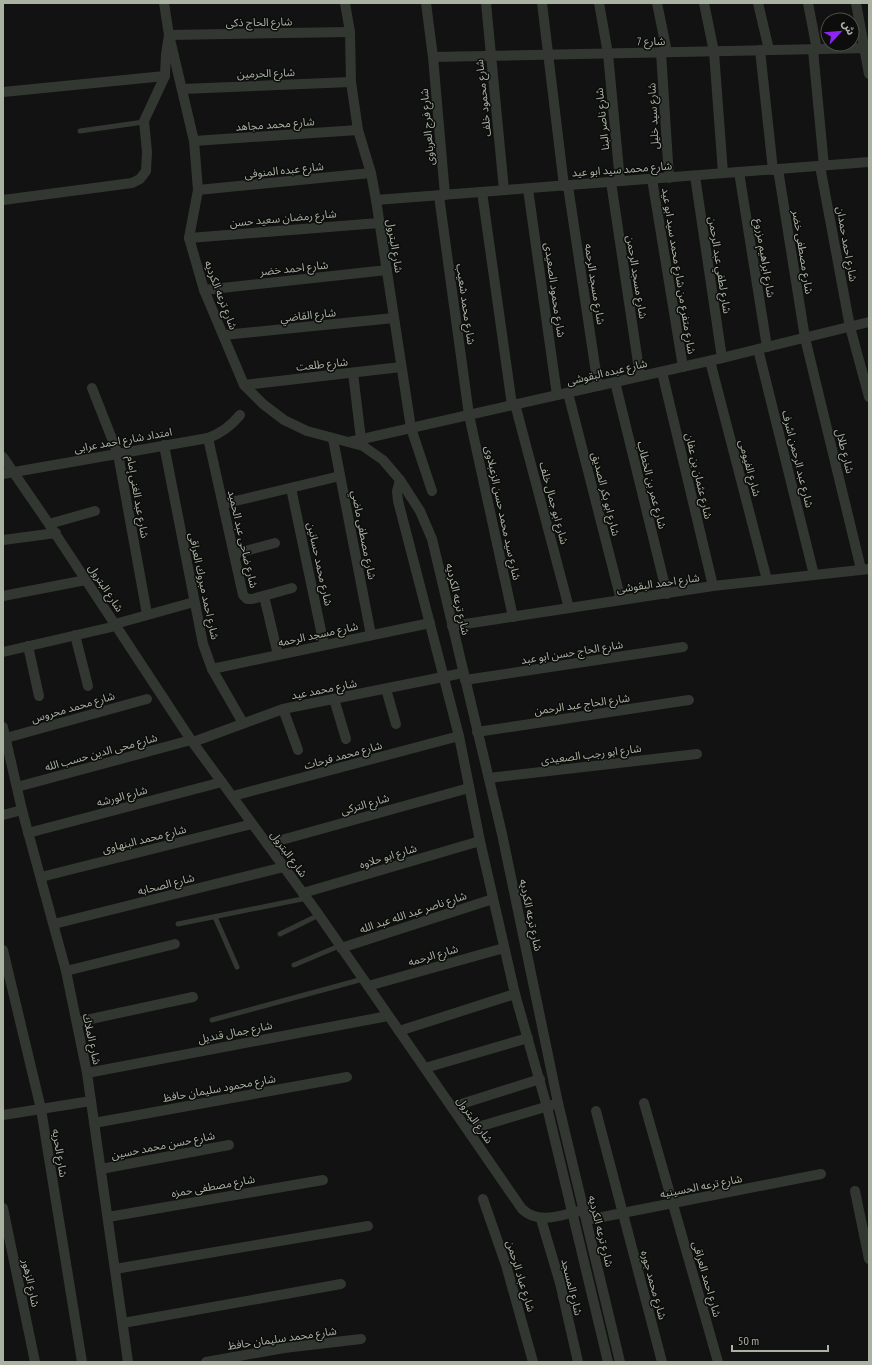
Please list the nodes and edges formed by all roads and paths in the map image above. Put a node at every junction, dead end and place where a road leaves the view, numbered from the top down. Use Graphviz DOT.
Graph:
graph roads {
  1 [pos="164,3"];
  2 [pos="345,3"];
  3 [pos="426,3"];
  4 [pos="486,3"];
  5 [pos="542,3"];
  6 [pos="599,3"];
  7 [pos="657,3"];
  8 [pos="704,3"];
  9 [pos="758,3"];
  10 [pos="808,3"];
  11 [pos="856,3"];
  12 [pos="350,32"];
  13 [pos="169,36"];
  14 [pos="867,48"];
  15 [pos="765,50"];
  16 [pos="815,50"];
  17 [pos="664,52"];
  18 [pos="714,52"];
  19 [pos="608,54"];
  20 [pos="549,55"];
  21 [pos="491,56"];
  22 [pos="433,57"];
  23 [pos="869,74"];
  24 [pos="165,76"];
  25 [pos="350,82"];
  26 [pos="182,89"];
  27 [pos="3,92"];
  28 [pos="144,122"];
  29 [pos="358,130"];
  30 [pos="80,132"];
  31 [pos="194,141"];
  32 [pos="869,165"];
  33 [pos="822,166"];
  34 [pos="775,169"];
  35 [pos="739,172"];
  36 [pos="723,173"];
  37 [pos="371,174"];
  38 [pos="694,176"];
  39 [pos="669,178"];
  40 [pos="652,179"];
  41 [pos="616,182"];
  42 [pos="566,186"];
  43 [pos="528,189"];
  44 [pos="198,190"];
  45 [pos="504,190"];
  46 [pos="482,192"];
  47 [pos="442,195"];
  48 [pos="3,200"];
  49 [pos="376,200"];
  50 [pos="379,223"];
  51 [pos="189,238"];
  52 [pos="387,270"];
  53 [pos="204,290"];
  54 [pos="394,318"];
  55 [pos="869,322"];
  56 [pos="850,327"];
  57 [pos="224,335"];
  58 [pos="805,338"];
  59 [pos="762,348"];
  60 [pos="722,358"];
  61 [pos="710,361"];
  62 [pos="683,367"];
  63 [pos="401,368"];
  64 [pos="662,372"];
  65 [pos="353,373"];
  66 [pos="640,376"];
  67 [pos="615,382"];
  68 [pos="244,384"];
  69 [pos="598,386"];
  70 [pos="92,388"];
  71 [pos="568,392"];
  72 [pos="557,395"];
  73 [pos="869,397"];
  74 [pos="513,405"];
  75 [pos="240,415"];
  76 [pos="469,415"];
  77 [pos="411,428"];
  78 [pos="208,438"];
  79 [pos="333,439"];
  80 [pos="361,439"];
  81 [pos="349,442"];
  82 [pos="164,445"];
  83 [pos="118,454"];
  84 [pos="3,457"];
  85 [pos="8,473"];
  86 [pos="340,476"];
  87 [pos="400,480"];
  88 [pos="291,488"];
  89 [pos="432,491"];
  90 [pos="223,504"];
  91 [pos="95,510"];
  92 [pos="50,524"];
  93 [pos="56,533"];
  94 [pos="3,540"];
  95 [pos="275,543"];
  96 [pos="234,554"];
  97 [pos="865,569"];
  98 [pos="814,575"];
  99 [pos="86,580"];
  100 [pos="767,580"];
  101 [pos="713,586"];
  102 [pos="292,588"];
  103 [pos="667,594"];
  104 [pos="3,596"];
  105 [pos="264,596"];
  106 [pos="621,600"];
  107 [pos="194,602"];
  108 [pos="569,608"];
  109 [pos="147,614"];
  110 [pos="513,617"];
  111 [pos="430,623"];
  112 [pos="115,625"];
  113 [pos="452,626"];
  114 [pos="74,635"];
  115 [pos="371,635"];
  116 [pos="324,645"];
  117 [pos="28,646"];
  118 [pos="683,647"];
  119 [pos="3,652"];
  120 [pos="278,655"];
  121 [pos="212,669"];
  122 [pos="444,677"];
  123 [pos="464,677"];
  124 [pos="88,686"];
  125 [pos="386,689"];
  126 [pos="39,696"];
  127 [pos="147,699"];
  128 [pos="334,699"];
  129 [pos="690,700"];
  130 [pos="283,709"];
  131 [pos="243,724"];
  132 [pos="396,724"];
  133 [pos="3,727"];
  134 [pos="478,732"];
  135 [pos="459,736"];
  136 [pos="6,738"];
  137 [pos="346,739"];
  138 [pos="192,741"];
  139 [pos="298,750"];
  140 [pos="697,754"];
  141 [pos="488,778"];
  142 [pos="222,782"];
  143 [pos="17,787"];
  144 [pos="469,788"];
  145 [pos="233,796"];
  146 [pos="22,810"];
  147 [pos="3,814"];
  148 [pos="252,824"];
  149 [pos="28,833"];
  150 [pos="480,841"];
  151 [pos="267,844"];
  152 [pos="284,867"];
  153 [pos="41,878"];
  154 [pos="305,896"];
  155 [pos="493,899"];
  156 [pos="319,915"];
  157 [pos="215,917"];
  158 [pos="54,924"];
  159 [pos="178,924"];
  160 [pos="280,934"];
  161 [pos="175,944"];
  162 [pos="340,947"];
  163 [pos="504,948"];
  164 [pos="3,950"];
  165 [pos="294,965"];
  166 [pos="237,967"];
  167 [pos="66,971"];
  168 [pos="365,983"];
  169 [pos="515,994"];
  170 [pos="193,998"];
  171 [pos="388,1016"];
  172 [pos="212,1020"];
  173 [pos="77,1022"];
  174 [pos="399,1031"];
  175 [pos="528,1038"];
  176 [pos="425,1068"];
  177 [pos="87,1073"];
  178 [pos="347,1077"];
  179 [pos="540,1079"];
  180 [pos="91,1100"];
  181 [pos="558,1103"];
  182 [pos="644,1103"];
  183 [pos="452,1107"];
  184 [pos="547,1107"];
  185 [pos="41,1109"];
  186 [pos="596,1111"];
  187 [pos="3,1115"];
  188 [pos="94,1123"];
  189 [pos="468,1130"];
  190 [pos="229,1144"];
  191 [pos="101,1169"];
  192 [pos="821,1174"];
  193 [pos="323,1180"];
  194 [pos="855,1191"];
  195 [pos="483,1199"];
  196 [pos="673,1203"];
  197 [pos="3,1208"];
  198 [pos="584,1210"];
  199 [pos="572,1213"];
  200 [pos="623,1213"];
  201 [pos="108,1217"];
  202 [pos="541,1219"];
  203 [pos="587,1220"];
  204 [pos="368,1226"];
  205 [pos="869,1259"];
  206 [pos="115,1269"];
  207 [pos="341,1284"];
  208 [pos="123,1323"];
  209 [pos="361,1339"];
  210 [pos="35,1362"];
  211 [pos="82,1362"];
  212 [pos="128,1362"];
  213 [pos="206,1362"];
  214 [pos="533,1362"];
  215 [pos="578,1362"];
  216 [pos="608,1362"];
  217 [pos="620,1362"];
  218 [pos="662,1362"];
  219 [pos="718,1362"];
  1 -- 13 [label="street, شارع ترعه الكرديه"];
  2 -- 12 [label="street, شارع البترول"];
  3 -- 22 [label="street, شارع فرج العرباوى"];
  4 -- 21 [label="street, شارع محمود خلف"];
  5 -- 20 [label="street, شارع مسجد الرحمه"];
  6 -- 19 [label="street, شارع ناصر البنا"];
  7 -- 17 [label="street, شارع سيد خليل"];
  8 -- 18 [label="street"];
  9 -- 15 [label="street, شارع مصطفى خضر"];
  10 -- 16 [label="street, شارع احمد حمدان"];
  11 -- 14 [label="street"];
  12 -- 13 [label="street, شارع الحاج ذكى"];
  12 -- 25 [label="street, شارع البترول"];
  13 -- 24 [label="street"];
  13 -- 26 [label="street, شارع ترعه الكرديه"];
  14 -- 16 [label="street, شارع 7"];
  14 -- 23 [label="street"];
  15 -- 16 [label="street, شارع 7"];
  15 -- 18 [label="street, شارع 7"];
  15 -- 34 [label="street, شارع مصطفى خضر"];
  16 -- 33 [label="street, شارع احمد حمدان"];
  17 -- 18 [label="street, شارع 7"];
  17 -- 19 [label="street, شارع 7"];
  17 -- 39 [label="street, شارع سيد خليل"];
  18 -- 36 [label="street"];
  19 -- 20 [label="street, شارع 7"];
  19 -- 41 [label="street, شارع ناصر البنا"];
  20 -- 21 [label="street, شارع 7"];
  20 -- 42 [label="street, شارع مسجد الرحمه"];
  21 -- 22 [label="street, شارع 7"];
  21 -- 45 [label="street, شارع محمود خلف"];
  22 -- 47 [label="street, شارع فرج العرباوى"];
  24 -- 27 [label="street"];
  24 -- 28 [label="street"];
  25 -- 26 [label="street, شارع الحرمين"];
  25 -- 29 [label="street, شارع البترول"];
  26 -- 31 [label="street, شارع ترعه الكرديه"];
  28 -- 30 [label="lane"];
  28 -- 48 [label="street"];
  29 -- 31 [label="street, شارع محمد مجاهد"];
  29 -- 37 [label="street, شارع البترول"];
  31 -- 44 [label="street, شارع ترعه الكرديه"];
  32 -- 33 [label="street, شارع محمد سيد ابو عيد"];
  33 -- 34 [label="street, شارع محمد سيد ابو عيد"];
  33 -- 56 [label="street, شارع احمد حمدان"];
  34 -- 35 [label="street, شارع محمد سيد ابو عيد"];
  34 -- 58 [label="street, شارع مصطفى خضر"];
  35 -- 36 [label="street, شارع محمد سيد ابو عيد"];
  35 -- 59 [label="street, شارع ابراهيم مزروع"];
  36 -- 38 [label="street, شارع محمد سيد ابو عيد"];
  37 -- 44 [label="street, شارع عبده المنوفى"];
  37 -- 49 [label="street, شارع البترول"];
  38 -- 39 [label="street, شارع محمد سيد ابو عيد"];
  38 -- 60 [label="street, شارع لطفي عبد الرحمن"];
  39 -- 40 [label="street, شارع محمد سيد ابو عيد"];
  40 -- 41 [label="street, شارع محمد سيد ابو عيد"];
  40 -- 62 [label="street, شارع متفرع من شارع محمد سيد ابو عيد"];
  41 -- 42 [label="street, شارع محمد سيد ابو عيد"];
  41 -- 66 [label="street, شارع مسجد الرحمن"];
  42 -- 43 [label="street, شارع محمد سيد ابو عيد"];
  42 -- 69 [label="street, شارع مسجد الرحمه"];
  43 -- 45 [label="street, شارع محمد سيد ابو عيد"];
  43 -- 72 [label="street, شارع محمود الصعيدى"];
  44 -- 51 [label="street, شارع ترعه الكرديه"];
  45 -- 46 [label="street, شارع محمد سيد ابو عيد"];
  46 -- 47 [label="street, شارع محمد سيد ابو عيد"];
  46 -- 74 [label="street, شارع ابو جمال خلف"];
  47 -- 49 [label="street, شارع محمد سيد ابو عيد"];
  47 -- 76 [label="street, شارع محمد شعيب"];
  49 -- 50 [label="street, شارع البترول"];
  50 -- 51 [label="street, شارع رمضان سعيد حسن"];
  50 -- 52 [label="street, شارع البترول"];
  51 -- 53 [label="street, شارع ترعه الكرديه"];
  52 -- 53 [label="street, شارع احمد خضر"];
  52 -- 54 [label="street, شارع البترول"];
  53 -- 57 [label="street, شارع ترعه الكرديه"];
  54 -- 57 [label="street, شارع القاضي"];
  54 -- 63 [label="street, شارع البترول"];
  55 -- 56 [label="street, شارع عبده البقوشى"];
  56 -- 58 [label="street, شارع عبده البقوشى"];
  56 -- 73 [label="street, شارع احمد حمدان"];
  57 -- 68 [label="street, شارع ترعه الكرديه"];
  58 -- 59 [label="street, شارع عبده البقوشى"];
  58 -- 97 [label="street, شارع طلال"];
  59 -- 60 [label="street, شارع عبده البقوشى"];
  59 -- 98 [label="street, شارع عبد الرحمن اشرف"];
  60 -- 61 [label="street, شارع عبده البقوشى"];
  61 -- 62 [label="street, شارع عبده البقوشى"];
  61 -- 100 [label="street, شارع الفيومى"];
  62 -- 64 [label="street, شارع عبده البقوشى"];
  63 -- 65 [label="street, شارع طلعت"];
  63 -- 77 [label="street, شارع البترول"];
  64 -- 66 [label="street, شارع عبده البقوشى"];
  64 -- 101 [label="street, شارع عثمان بن عفان"];
  65 -- 68 [label="street, شارع طلعت"];
  65 -- 80 [label="street"];
  66 -- 67 [label="street, شارع عبده البقوشى"];
  67 -- 69 [label="street, شارع عبده البقوشى"];
  67 -- 103 [label="street, شارع عمر بن الخطاب"];
  68 -- 79 [label="street, شارع ترعه الكرديه"];
  69 -- 71 [label="street, شارع عبده البقوشى"];
  70 -- 83 [label="street, شارع عبد الغنى إمام"];
  71 -- 72 [label="street, شارع عبده البقوشى"];
  71 -- 106 [label="street, شارع ابو بكر الصديق"];
  72 -- 74 [label="street, شارع عبده البقوشى"];
  74 -- 76 [label="street, شارع عبده البقوشى"];
  74 -- 108 [label="street, شارع ابو جمال خلف"];
  75 -- 78 [label="street, امتداد شارع احمد عرابى"];
  76 -- 77 [label="street, شارع عبده البقوشى"];
  76 -- 110 [label="street, شارع سيد محمد حسن الزعبلاوى"];
  77 -- 80 [label="street, شارع عبده البقوشى"];
  77 -- 89 [label="street, شارع البترول"];
  78 -- 82 [label="street, امتداد شارع احمد عرابى"];
  78 -- 90 [label="street, شارع ضاحى عبد الحميد"];
  79 -- 81 [label="street, شارع ترعه الكرديه"];
  79 -- 86 [label="street, شارع مصطفى ماضي"];
  80 -- 81 [label="street, شارع عبده البقوشى"];
  81 -- 87 [label="street, شارع ترعه الكرديه"];
  82 -- 83 [label="street, امتداد شارع احمد عرابى"];
  82 -- 107 [label="street, شارع احمد مبروك العراقى"];
  83 -- 85 [label="street, امتداد شارع احمد عرابى"];
  83 -- 109 [label="street, شارع عبد الغنى إمام"];
  84 -- 85 [label="street, شارع البترول"];
  85 -- 92 [label="street, شارع البترول"];
  86 -- 88 [label="street"];
  86 -- 115 [label="street, شارع مصطفى ماضي"];
  87 -- 111 [label="street"];
  87 -- 113 [label="street, شارع ترعه الكرديه"];
  88 -- 90 [label="street"];
  88 -- 116 [label="street, شارع محمد حسانين"];
  90 -- 96 [label="street, شارع ضاحى عبد الحميد"];
  91 -- 92 [label="street"];
  92 -- 93 [label="street, شارع البترول"];
  93 -- 94 [label="street"];
  93 -- 99 [label="street, شارع البترول"];
  95 -- 96 [label="street"];
  96 -- 105 [label="street, شارع ضاحى عبد الحميد"];
  97 -- 98 [label="street, شارع احمد البقوشى"];
  98 -- 100 [label="street, شارع احمد البقوشى"];
  99 -- 104 [label="street"];
  99 -- 112 [label="street, شارع البترول"];
  100 -- 101 [label="street, شارع احمد البقوشى"];
  101 -- 103 [label="street, شارع احمد البقوشى"];
  102 -- 105 [label="street, شارع ضاحى عبد الحميد"];
  103 -- 106 [label="street, شارع احمد البقوشى"];
  105 -- 120 [label="street"];
  106 -- 108 [label="street, شارع احمد البقوشى"];
  107 -- 109 [label="street"];
  107 -- 121 [label="street, شارع احمد مبروك العراقى"];
  108 -- 110 [label="street, شارع احمد البقوشى"];
  109 -- 112 [label="street"];
  110 -- 113 [label="street, شارع احمد البقوشى"];
  111 -- 115 [label="street, شارع مسجد الرحمه"];
  111 -- 122 [label="street"];
  112 -- 114 [label="street"];
  112 -- 138 [label="street, شارع البترول"];
  113 -- 123 [label="street, شارع ترعه الكرديه"];
  114 -- 117 [label="street"];
  114 -- 124 [label="street"];
  115 -- 116 [label="street, شارع مسجد الرحمه"];
  116 -- 120 [label="street, شارع مسجد الرحمه"];
  117 -- 119 [label="street"];
  117 -- 126 [label="street"];
  118 -- 123 [label="street, شارع الحاج حسن ابو عبد"];
  120 -- 121 [label="street, شارع مسجد الرحمه"];
  121 -- 131 [label="street, شارع احمد مبروك العراقى"];
  122 -- 123 [label="street, شارع محمد عيد"];
  122 -- 125 [label="street, شارع محمد عيد"];
  122 -- 135 [label="street"];
  123 -- 134 [label="street, شارع ترعه الكرديه"];
  125 -- 128 [label="street, شارع محمد عيد"];
  125 -- 132 [label="street"];
  127 -- 136 [label="street, شارع محمد محروس"];
  128 -- 130 [label="street, شارع محمد عيد"];
  128 -- 137 [label="street"];
  129 -- 134 [label="street, شارع الحاج عبد الرحمن"];
  130 -- 131 [label="street, شارع محمد عيد"];
  130 -- 139 [label="street"];
  131 -- 138 [label="street, شارع محمد عيد"];
  133 -- 136 [label="street, شارع الملاك"];
  134 -- 141 [label="street, شارع ترعه الكرديه"];
  135 -- 144 [label="street"];
  135 -- 145 [label="street, شارع محمد فرحات"];
  136 -- 143 [label="street, شارع الملاك"];
  138 -- 142 [label="street, شارع البترول"];
  138 -- 143 [label="street, شارع محى الدين حسب الله"];
  140 -- 141 [label="street, شارع ابو رجب الصعيدى"];
  141 -- 181 [label="street, شارع ترعه الكرديه"];
  142 -- 145 [label="street, شارع البترول"];
  142 -- 149 [label="street, شارع الورشه"];
  143 -- 146 [label="street, شارع الملاك"];
  144 -- 150 [label="street"];
  144 -- 151 [label="street, شارع التركى"];
  145 -- 148 [label="street, شارع البترول"];
  146 -- 147 [label="street"];
  146 -- 149 [label="street, شارع الملاك"];
  148 -- 151 [label="street, شارع البترول"];
  148 -- 153 [label="street, شارع محمد البنهاوى"];
  149 -- 153 [label="street, شارع الملاك"];
  150 -- 154 [label="street, شارع ابو حلاوه"];
  150 -- 155 [label="street"];
  151 -- 152 [label="street, شارع البترول"];
  152 -- 154 [label="street, شارع البترول"];
  152 -- 158 [label="street, شارع الصحابه"];
  153 -- 158 [label="street, شارع الملاك"];
  154 -- 156 [label="street, شارع البترول"];
  154 -- 157 [label="lane"];
  155 -- 162 [label="street, شارع ناصر عبد الله عبد الله"];
  155 -- 163 [label="street"];
  156 -- 160 [label="lane"];
  156 -- 162 [label="street, شارع البترول"];
  157 -- 159 [label="lane"];
  157 -- 166 [label="lane"];
  158 -- 167 [label="street, شارع الملاك"];
  161 -- 167 [label="street"];
  162 -- 165 [label="lane"];
  162 -- 168 [label="street, شارع البترول"];
  163 -- 168 [label="street, شارع الرحمه"];
  163 -- 169 [label="street"];
  164 -- 185 [label="street, شارع الحريه"];
  167 -- 173 [label="street, شارع الملاك"];
  168 -- 171 [label="street, شارع البترول"];
  168 -- 172 [label="lane"];
  169 -- 174 [label="street"];
  169 -- 175 [label="street"];
  170 -- 173 [label="street"];
  171 -- 174 [label="street, شارع البترول"];
  171 -- 177 [label="street, شارع جمال قنديل"];
  173 -- 177 [label="street, شارع الملاك"];
  174 -- 176 [label="street, شارع البترول"];
  175 -- 176 [label="street"];
  175 -- 179 [label="street"];
  176 -- 183 [label="street, شارع البترول"];
  177 -- 180 [label="street, شارع الملاك"];
  178 -- 188 [label="street, شارع محمود سليمان حافظ"];
  179 -- 183 [label="street"];
  179 -- 184 [label="street"];
  180 -- 185 [label="street"];
  180 -- 188 [label="street, شارع الملاك"];
  181 -- 184 [label="street"];
  181 -- 198 [label="street, شارع ترعه الكرديه"];
  182 -- 196 [label="street, شارع احمد العراقى"];
  183 -- 189 [label="street, شارع البترول"];
  184 -- 189 [label="street"];
  184 -- 199 [label="street"];
  185 -- 187 [label="street"];
  185 -- 211 [label="street, شارع الحريه"];
  186 -- 200 [label="street, شارع محمد جوره"];
  188 -- 191 [label="street, شارع الملاك"];
  189 -- 202 [label="street, شارع البترول"];
  190 -- 191 [label="street, شارع حسن محمد حسين"];
  191 -- 201 [label="street, شارع الملاك"];
  192 -- 196 [label="street, شارع ترعه الحسينيه"];
  193 -- 201 [label="street, شارع مصطفى حمزه"];
  194 -- 205 [label="street"];
  195 -- 214 [label="street, شارع عباد الرحمن"];
  196 -- 200 [label="street, شارع ترعه الحسينيه"];
  196 -- 219 [label="street, شارع احمد العراقى"];
  197 -- 210 [label="street, شارع الزهور"];
  198 -- 199 [label="street"];
  198 -- 203 [label="street, شارع ترعه الكرديه"];
  199 -- 202 [label="street"];
  199 -- 216 [label="street"];
  200 -- 203 [label="street, شارع ترعه الحسينيه"];
  200 -- 218 [label="street, شارع محمد جوره"];
  201 -- 206 [label="street, شارع الملاك"];
  202 -- 215 [label="street, شارع المسجد"];
  203 -- 217 [label="street, شارع ترعه الكرديه"];
  204 -- 206 [label="street"];
  206 -- 208 [label="street, شارع الملاك"];
  207 -- 208 [label="street"];
  208 -- 212 [label="street, شارع الملاك"];
  209 -- 213 [label="street, شارع محمد سليمان حافظ"];
}
